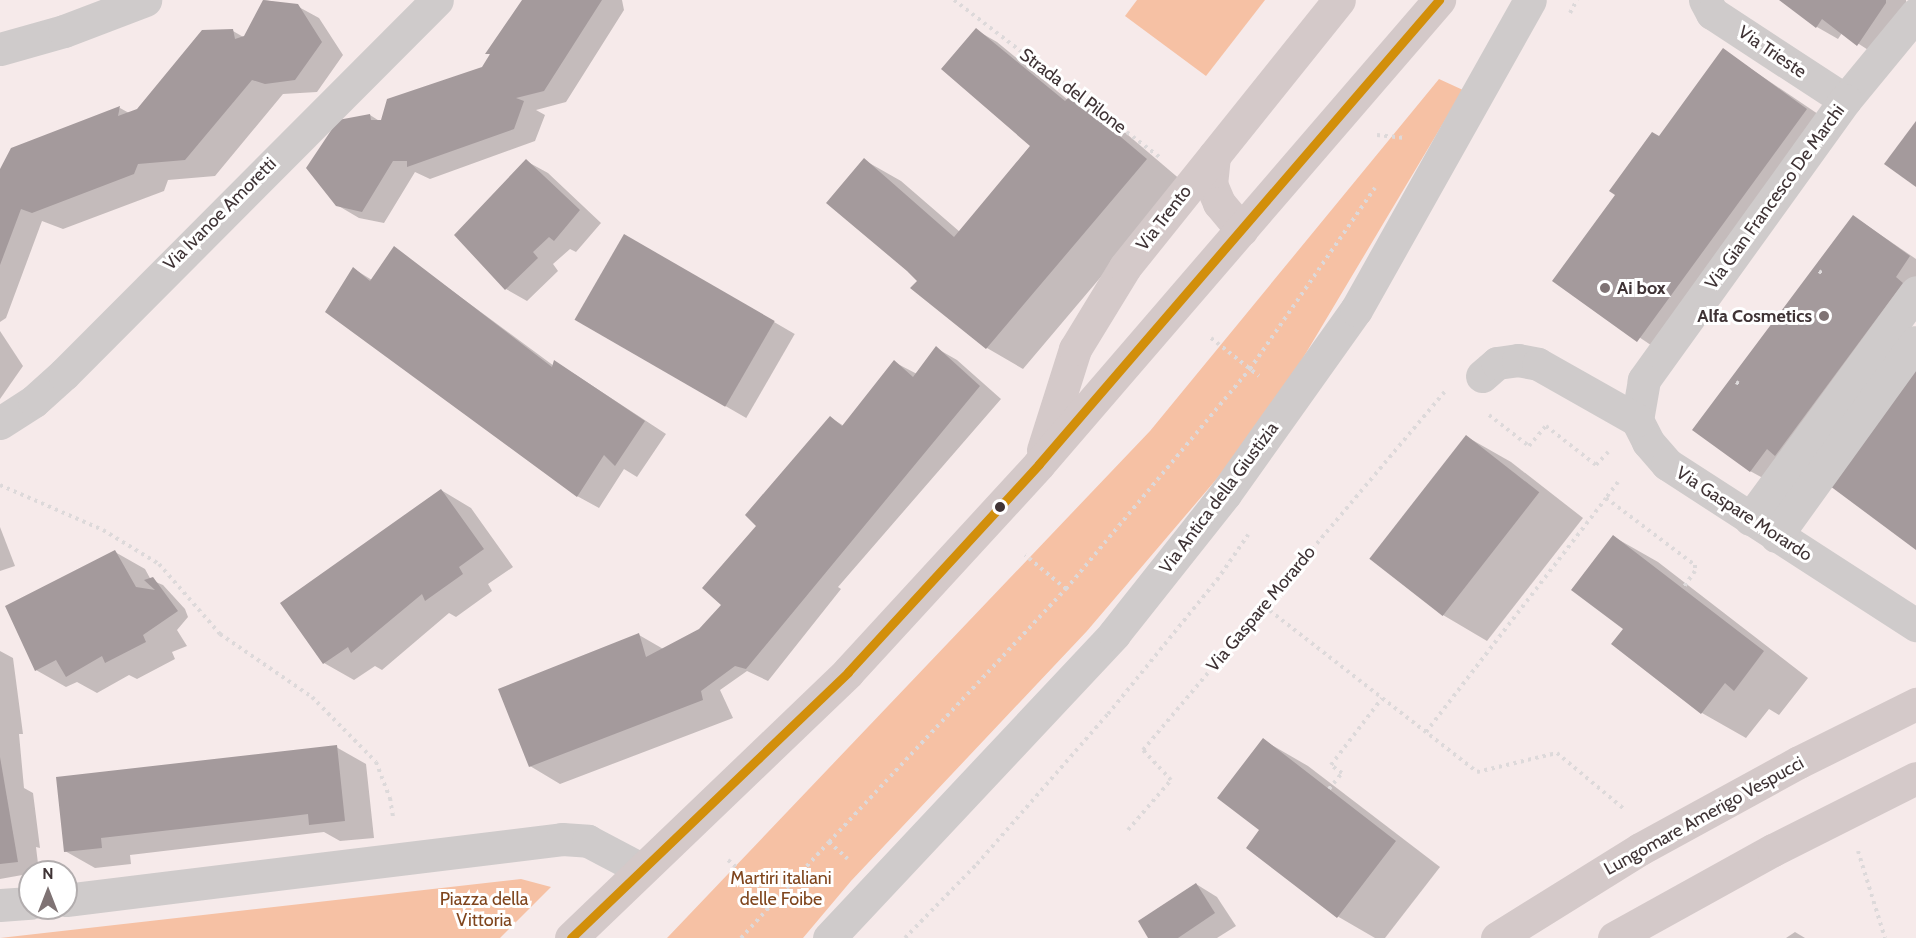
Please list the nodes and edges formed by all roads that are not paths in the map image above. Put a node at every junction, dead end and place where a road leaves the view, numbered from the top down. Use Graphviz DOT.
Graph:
graph roads {
  1 [pos="145,0"];
  2 [pos="437,0"];
  3 [pos="1340,0"];
  4 [pos="1439,0"];
  5 [pos="1530,0"];
  6 [pos="1705,0"];
  7 [pos="1916,14"];
  8 [pos="0,49"];
  9 [pos="1845,100"];
  10 [pos="1214,156"];
  11 [pos="1242,230"];
  12 [pos="1916,292"];
  13 [pos="1916,342"];
  14 [pos="1482,376"];
  15 [pos="1638,420"];
  16 [pos="0,423"];
  17 [pos="1039,464"];
  18 [pos="1763,527"];
  19 [pos="1916,625"];
  20 [pos="1916,704"];
  21 [pos="1914,779"];
  22 [pos="641,869"];
  23 [pos="78,899"];
  24 [pos="18,904"];
  25 [pos="0,905"];
  26 [pos="571,938"];
  27 [pos="830,938"];
  28 [pos="1497,938"];
  29 [pos="1614,938"];
  1 -- 8 [label="street"];
  2 -- 16 [label="street, Via Ivanoe Amoretti"];
  3 -- 10 [label="main road, Via Trento"];
  4 -- 11 [label="main road"];
  5 -- 27 [label="street, Via Antica della Giustizia"];
  6 -- 9 [label="street, Via Trieste"];
  7 -- 9 [label="street, Via Gian Francesco De Marchi"];
  9 -- 15 [label="street, Via Gian Francesco De Marchi"];
  10 -- 11 [label="main road"];
  10 -- 17 [label="main road, Via Trento"];
  11 -- 17 [label="main road"];
  12 -- 18 [label="street"];
  13 -- 18 [label="street"];
  14 -- 15 [label="street"];
  15 -- 18 [label="street, Via Gaspare Morardo"];
  17 -- 22 [label="main road"];
  18 -- 19 [label="street, Via Gaspare Morardo"];
  20 -- 28 [label="main road, Lungomare Amerigo Vespucci"];
  21 -- 29 [label="main road"];
  22 -- 23 [label="street"];
  22 -- 26 [label="main road"];
  24 -- 25 [label="street"];
}
